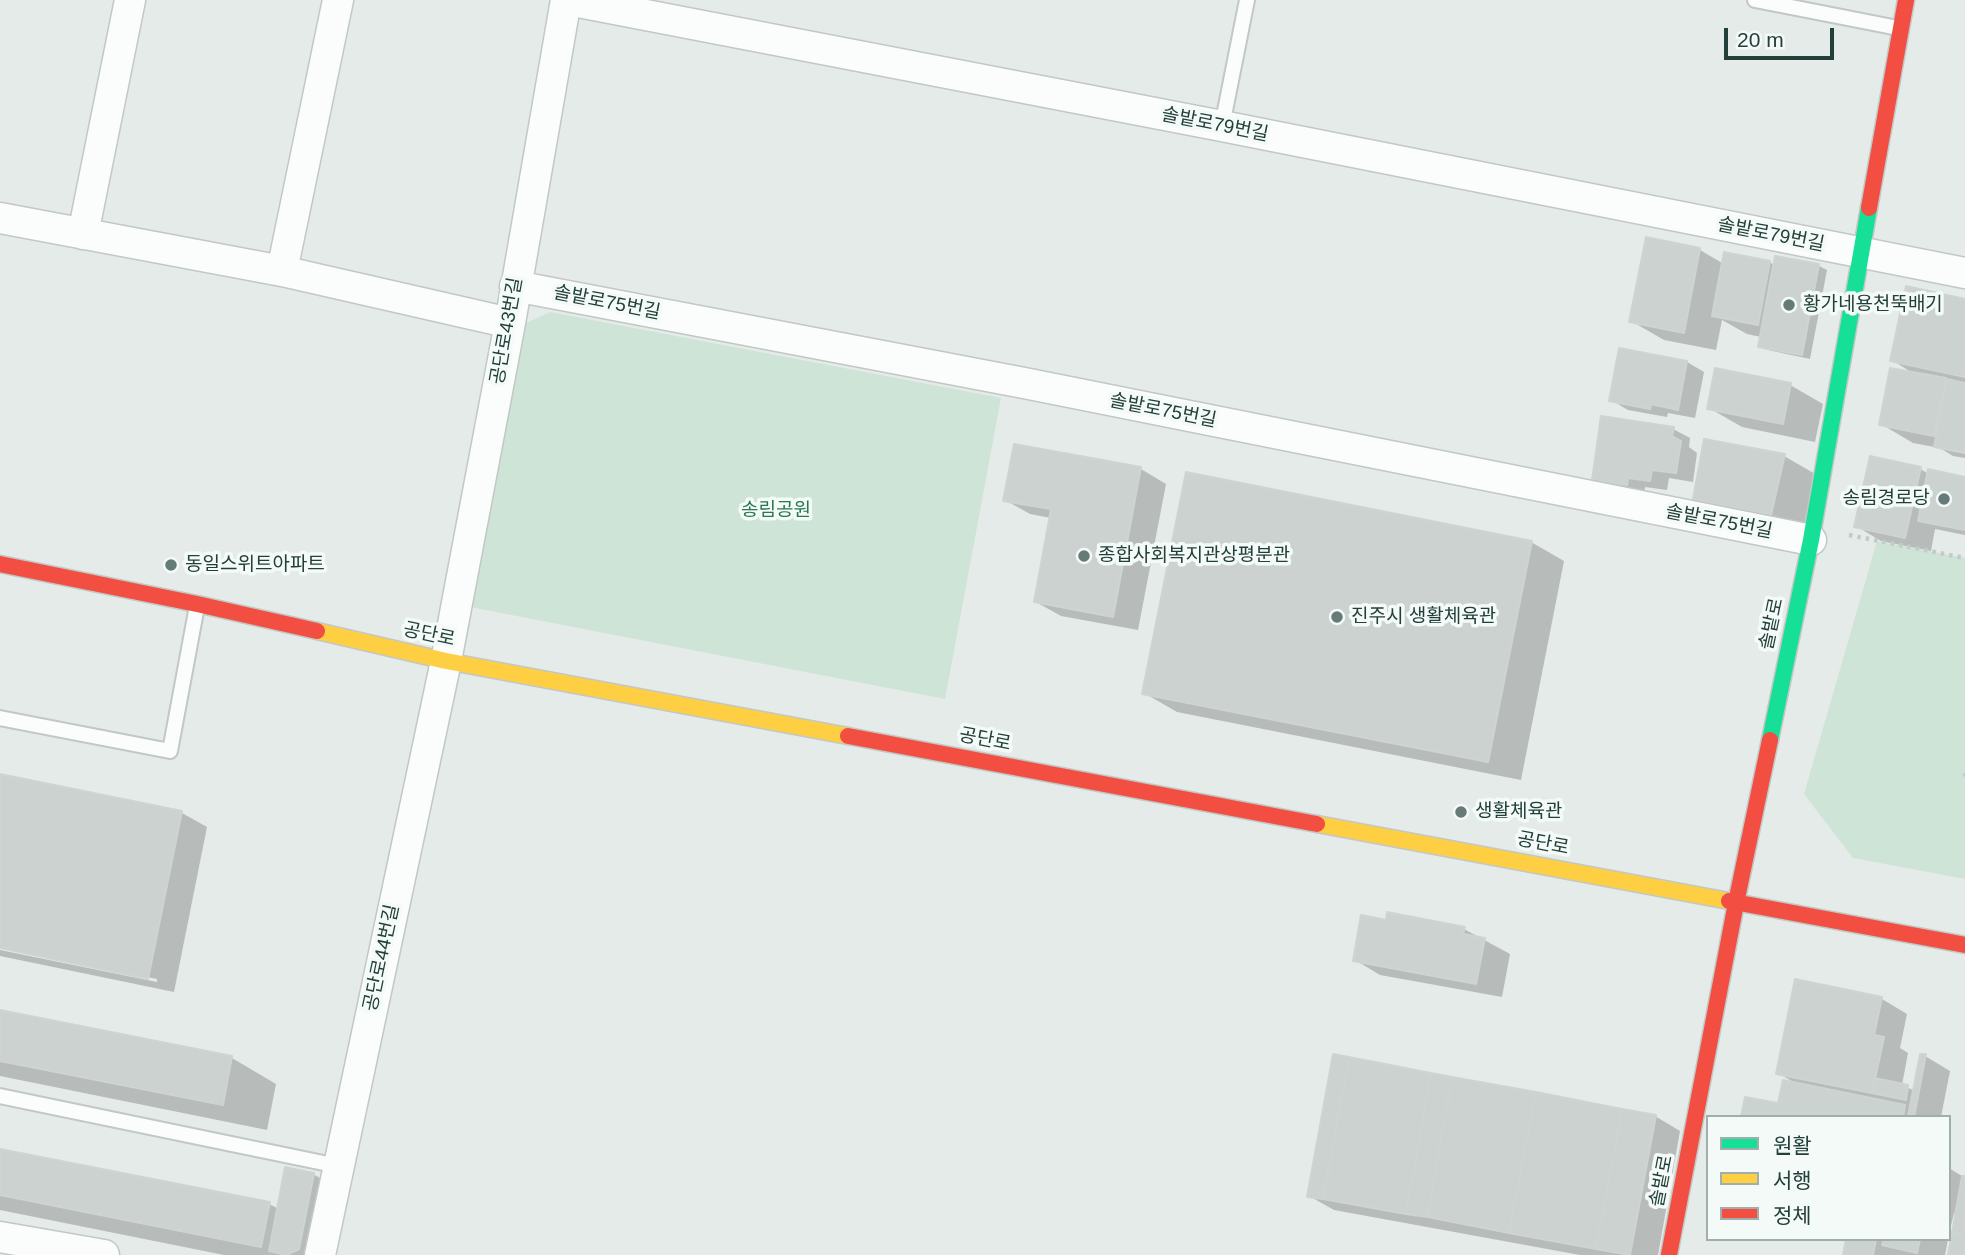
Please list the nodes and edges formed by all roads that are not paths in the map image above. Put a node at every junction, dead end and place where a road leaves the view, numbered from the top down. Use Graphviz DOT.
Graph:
graph roads {
  1 [pos="130,0"];
  2 [pos="338,0"];
  3 [pos="567,0"];
  4 [pos="1247,0"];
  5 [pos="1755,0"];
  6 [pos="1906,0"];
  7 [pos="1901,28"];
  8 [pos="1222,126"];
  9 [pos="0,218"];
  10 [pos="83,234"];
  11 [pos="1862,253"];
  12 [pos="282,271"];
  13 [pos="1965,273"];
  14 [pos="515,286"];
  15 [pos="510,323"];
  16 [pos="1811,534"];
  17 [pos="0,564"];
  18 [pos="198,604"];
  19 [pos="446,661"];
  20 [pos="0,718"];
  21 [pos="1736,903"];
  22 [pos="1965,945"];
  23 [pos="0,1096"];
  24 [pos="338,1166"];
  25 [pos="0,1237"];
  26 [pos="104,1255"];
  27 [pos="320,1255"];
  28 [pos="1669,1255"];
  1 -- 10 [label="street"];
  2 -- 12 [label="street"];
  3 -- 8 [label="street, 솔밭로79번길"];
  3 -- 14 [label="street, 공단로43번길"];
  4 -- 8 [label="lane"];
  5 -- 7 [label="lane"];
  6 -- 7 [label="street, 솔밭로"];
  7 -- 11 [label="street, 솔밭로"];
  8 -- 11 [label="street, 솔밭로79번길"];
  9 -- 10 [label="street"];
  10 -- 12 [label="street"];
  11 -- 13 [label="street, 솔밭로79번길"];
  11 -- 16 [label="street, 솔밭로"];
  12 -- 15 [label="street"];
  14 -- 15 [label="street, 공단로43번길"];
  14 -- 16 [label="street, 솔밭로75번길"];
  15 -- 19 [label="street, 공단로43번길"];
  16 -- 21 [label="street, 솔밭로"];
  17 -- 18 [label="street, 공단로"];
  18 -- 19 [label="street, 공단로"];
  18 -- 20 [label="lane"];
  19 -- 21 [label="street, 공단로"];
  19 -- 24 [label="street, 공단로44번길"];
  21 -- 22 [label="street, 공단로"];
  21 -- 28 [label="street, 솔밭로"];
  23 -- 24 [label="lane"];
  24 -- 27 [label="street, 공단로44번길"];
  25 -- 26 [label="street"];
}
